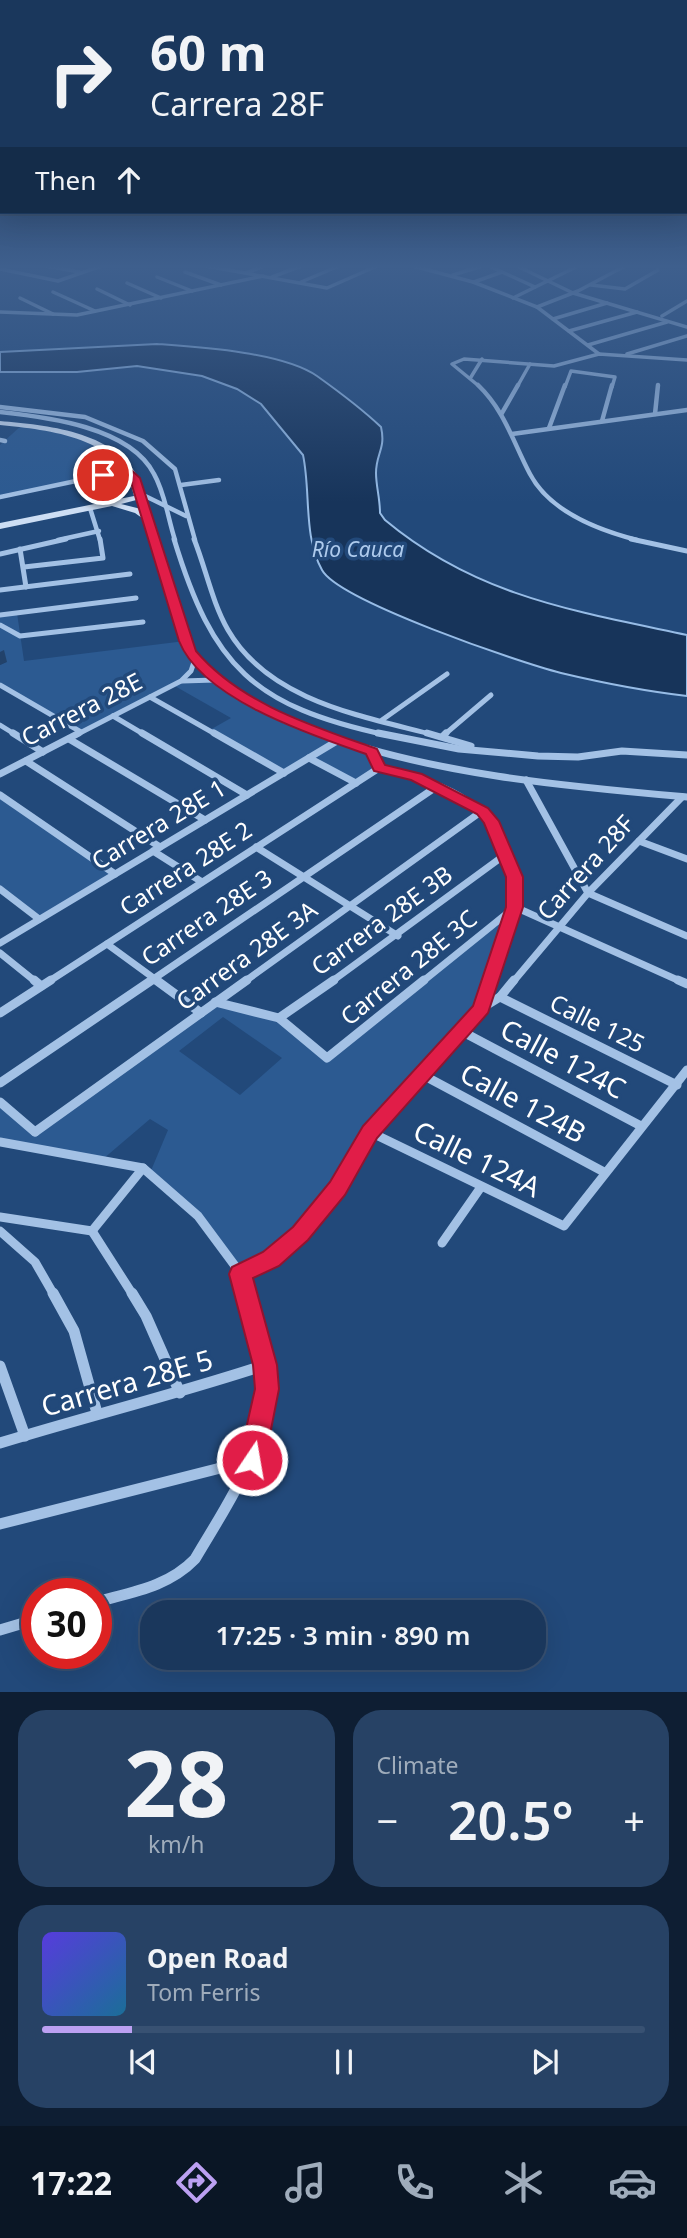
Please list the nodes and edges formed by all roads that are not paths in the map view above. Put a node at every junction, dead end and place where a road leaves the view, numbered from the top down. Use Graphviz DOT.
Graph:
graph roads {
  1 [pos="588,345"];
  2 [pos="657,345"];
  3 [pos="599,354"];
  4 [pos="623,355"];
  5 [pos="687,358"];
  6 [pos="482,359"];
  7 [pos="530,364"];
  8 [pos="471,377"];
  9 [pos="658,385"];
  10 [pos="0,407"];
  11 [pos="0,412"];
  12 [pos="687,412"];
  13 [pos="502,413"];
  14 [pos="654,414"];
  15 [pos="602,421"];
  16 [pos="0,423"];
  17 [pos="549,428"];
  18 [pos="513,435"];
  19 [pos="128,470"];
  20 [pos="219,480"];
  21 [pos="135,481"];
  22 [pos="181,485"];
  23 [pos="138,495"];
  24 [pos="0,496"];
  25 [pos="109,498"];
  26 [pos="163,504"];
  27 [pos="90,508"];
  28 [pos="145,516"];
  29 [pos="186,516"];
  30 [pos="0,520"];
  31 [pos="0,526"];
  32 [pos="99,531"];
  33 [pos="20,549"];
  34 [pos="687,551"];
  35 [pos="0,554"];
  36 [pos="24,567"];
  37 [pos="130,575"];
  38 [pos="26,587"];
  39 [pos="0,590"];
  40 [pos="136,598"];
  41 [pos="0,615"];
  42 [pos="143,622"];
  43 [pos="0,625"];
  44 [pos="195,659"];
  45 [pos="447,674"];
  46 [pos="181,681"];
  47 [pos="218,681"];
  48 [pos="0,685"];
  49 [pos="491,695"];
  50 [pos="150,697"];
  51 [pos="113,716"];
  52 [pos="382,720"];
  53 [pos="2,728"];
  54 [pos="81,732"];
  55 [pos="443,736"];
  56 [pos="69,739"];
  57 [pos="337,741"];
  58 [pos="43,752"];
  59 [pos="372,752"];
  60 [pos="489,752"];
  61 [pos="687,755"];
  62 [pos="309,758"];
  63 [pos="26,761"];
  64 [pos="379,768"];
  65 [pos="284,773"];
  66 [pos="0,774"];
  67 [pos="526,780"];
  68 [pos="356,783"];
  69 [pos="436,787"];
  70 [pos="0,795"];
  71 [pos="247,795"];
  72 [pos="685,797"];
  73 [pos="482,811"];
  74 [pos="205,820"];
  75 [pos="639,841"];
  76 [pos="256,847"];
  77 [pos="156,849"];
  78 [pos="506,854"];
  79 [pos="687,859"];
  80 [pos="115,874"];
  81 [pos="304,877"];
  82 [pos="202,882"];
  83 [pos="0,889"];
  84 [pos="588,893"];
  85 [pos="350,906"];
  86 [pos="515,907"];
  87 [pos="39,919"];
  88 [pos="561,926"];
  89 [pos="398,936"];
  90 [pos="687,936"];
  91 [pos="0,943"];
  92 [pos="107,944"];
  93 [pos="0,953"];
  94 [pos="154,978"];
  95 [pos="687,984"];
  96 [pos="41,986"];
  97 [pos="500,997"];
  98 [pos="215,1002"];
  99 [pos="482,1009"];
  100 [pos="0,1013"];
  101 [pos="201,1013"];
  102 [pos="279,1018"];
  103 [pos="463,1032"];
  104 [pos="687,1070"];
  105 [pos="421,1074"];
  106 [pos="0,1083"];
  107 [pos="677,1085"];
  108 [pos="0,1102"];
  109 [pos="641,1126"];
  110 [pos="35,1132"];
  111 [pos="370,1132"];
  112 [pos="0,1142"];
  113 [pos="31,1147"];
  114 [pos="143,1168"];
  115 [pos="604,1172"];
  116 [pos="481,1187"];
  117 [pos="0,1217"];
  118 [pos="0,1231"];
  119 [pos="92,1231"];
  120 [pos="442,1243"];
  121 [pos="240,1274"];
  122 [pos="265,1365"];
  123 [pos="0,1366"];
  124 [pos="180,1393"];
  125 [pos="97,1413"];
  126 [pos="25,1436"];
  127 [pos="0,1443"];
  128 [pos="252,1460"];
  129 [pos="0,1524"];
  130 [pos="112,1597"];
  131 [pos="21,1624"];
  132 [pos="0,1630"];
  1 -- 3 [label="street"];
  2 -- 4 [label="street"];
  3 -- 4 [label="street"];
  3 -- 7 [label="street"];
  4 -- 5 [label="street"];
  6 -- 7 [label="street"];
  6 -- 8 [label="street"];
  6 -- 8 [label="street"];
  7 -- 13 [label="street"];
  8 -- 13 [label="street"];
  9 -- 14 [label="street"];
  10 -- 22 [label="street"];
  11 -- 26 [label="street"];
  12 -- 14 [label="street"];
  12 -- 18 [label="street"];
  13 -- 18 [label="street"];
  14 -- 15 [label="street"];
  15 -- 17 [label="street"];
  15 -- 17 [label="street"];
  16 -- 19 [label="street"];
  17 -- 18 [label="street"];
  18 -- 34 [label="street"];
  19 -- 21 [label="street"];
  19 -- 24 [label="street"];
  20 -- 22 [label="street"];
  21 -- 23 [label="street"];
  21 -- 25 [label="street"];
  22 -- 29 [label="street"];
  23 -- 25 [label="street"];
  23 -- 26 [label="street"];
  23 -- 27 [label="street"];
  23 -- 28 [label="street"];
  25 -- 30 [label="street"];
  26 -- 29 [label="street"];
  26 -- 60 [label="street"];
  27 -- 28 [label="street"];
  27 -- 31 [label="street"];
  27 -- 32 [label="street"];
  28 -- 44 [label="street"];
  29 -- 52 [label="street"];
  32 -- 33 [label="street"];
  32 -- 36 [label="street"];
  33 -- 35 [label="street"];
  33 -- 36 [label="street"];
  36 -- 38 [label="street"];
  37 -- 38 [label="street"];
  38 -- 39 [label="street"];
  40 -- 41 [label="street"];
  42 -- 43 [label="street"];
  44 -- 46 [label="street, Carrera 28E"];
  44 -- 47 [label="street"];
  45 -- 52 [label="street"];
  46 -- 47 [label="street, Carrera 28E"];
  46 -- 50 [label="street, Carrera 28E"];
  47 -- 57 [label="street"];
  48 -- 54 [label="street"];
  49 -- 55 [label="street"];
  50 -- 51 [label="street, Carrera 28E"];
  50 -- 65 [label="street"];
  51 -- 54 [label="street, Carrera 28E"];
  51 -- 71 [label="street"];
  52 -- 55 [label="street"];
  53 -- 58 [label="street"];
  54 -- 56 [label="street, Carrera 28E"];
  55 -- 60 [label="street"];
  56 -- 58 [label="street, Carrera 28E"];
  56 -- 74 [label="street"];
  57 -- 59 [label="street"];
  57 -- 62 [label="street, Carrera 28E 1"];
  58 -- 63 [label="street, Carrera 28E"];
  59 -- 64 [label="street"];
  59 -- 67 [label="street"];
  60 -- 61 [label="street"];
  62 -- 65 [label="street, Carrera 28E 1"];
  62 -- 68 [label="street"];
  63 -- 66 [label="street, Carrera 28E"];
  63 -- 77 [label="street"];
  64 -- 68 [label="street, Carrera 28E 2"];
  64 -- 69 [label="street"];
  65 -- 71 [label="street, Carrera 28E 1"];
  67 -- 72 [label="street"];
  67 -- 84 [label="street"];
  68 -- 76 [label="street, Carrera 28E 2"];
  69 -- 73 [label="street"];
  69 -- 81 [label="street, Carrera 28E 3"];
  70 -- 80 [label="street"];
  71 -- 74 [label="street, Carrera 28E 1"];
  72 -- 75 [label="street, Carrera 28F"];
  73 -- 78 [label="street"];
  73 -- 85 [label="street, Carrera 28E 3A"];
  74 -- 77 [label="street, Carrera 28E 1"];
  75 -- 79 [label="street"];
  75 -- 84 [label="street, Carrera 28F"];
  76 -- 81 [label="street"];
  76 -- 82 [label="street, Carrera 28E 2"];
  77 -- 80 [label="street, Carrera 28E 1"];
  77 -- 82 [label="street"];
  78 -- 86 [label="street"];
  78 -- 89 [label="street, Carrera 28E 3B"];
  80 -- 87 [label="street, Carrera 28E 1"];
  81 -- 85 [label="street"];
  81 -- 94 [label="street, Carrera 28E 3"];
  82 -- 92 [label="street, Carrera 28E 2"];
  83 -- 87 [label="street"];
  84 -- 88 [label="street, Carrera 28F"];
  84 -- 90 [label="street"];
  85 -- 89 [label="street"];
  85 -- 98 [label="street, Carrera 28E 3A"];
  86 -- 88 [label="street"];
  86 -- 99 [label="street"];
  86 -- 102 [label="street, Carrera 28E 3C"];
  87 -- 91 [label="street, Carrera 28E 1"];
  88 -- 95 [label="street"];
  88 -- 97 [label="street, Carrera 28F"];
  89 -- 102 [label="street, Carrera 28E 3B"];
  92 -- 94 [label="street"];
  92 -- 96 [label="street, Carrera 28E 2"];
  93 -- 96 [label="street"];
  94 -- 101 [label="street"];
  94 -- 106 [label="street, Carrera 28E 3"];
  96 -- 100 [label="street, Carrera 28E 2"];
  97 -- 99 [label="street, Carrera 28F"];
  97 -- 107 [label="street, Calle 125"];
  98 -- 101 [label="street, Carrera 28E 3A"];
  98 -- 102 [label="street"];
  99 -- 103 [label="street, Carrera 28F"];
  101 -- 110 [label="street, Carrera 28E 3A"];
  103 -- 105 [label="street, Carrera 28F"];
  103 -- 109 [label="street, Calle 124C"];
  104 -- 107 [label="street"];
  105 -- 111 [label="street, Carrera 28F"];
  105 -- 115 [label="street, Calle 124B"];
  107 -- 109 [label="street"];
  108 -- 110 [label="street"];
  109 -- 115 [label="street"];
  110 -- 113 [label="street"];
  111 -- 116 [label="street, Calle 124A"];
  111 -- 121 [label="street, Carrera 28F"];
  112 -- 113 [label="street"];
  113 -- 114 [label="street"];
  114 -- 119 [label="street"];
  114 -- 121 [label="street"];
  115 -- 116 [label="street, Calle 124A"];
  116 -- 120 [label="street"];
  117 -- 119 [label="street"];
  118 -- 125 [label="street"];
  119 -- 124 [label="street"];
  121 -- 122 [label="street"];
  122 -- 124 [label="street, Carrera 28E 5"];
  122 -- 128 [label="street"];
  123 -- 126 [label="street"];
  124 -- 125 [label="street, Carrera 28E 5"];
  125 -- 126 [label="street, Carrera 28E 5"];
  126 -- 127 [label="street, Carrera 28E 5"];
  128 -- 129 [label="street"];
  128 -- 130 [label="street"];
  131 -- 132 [label="street"];
}
